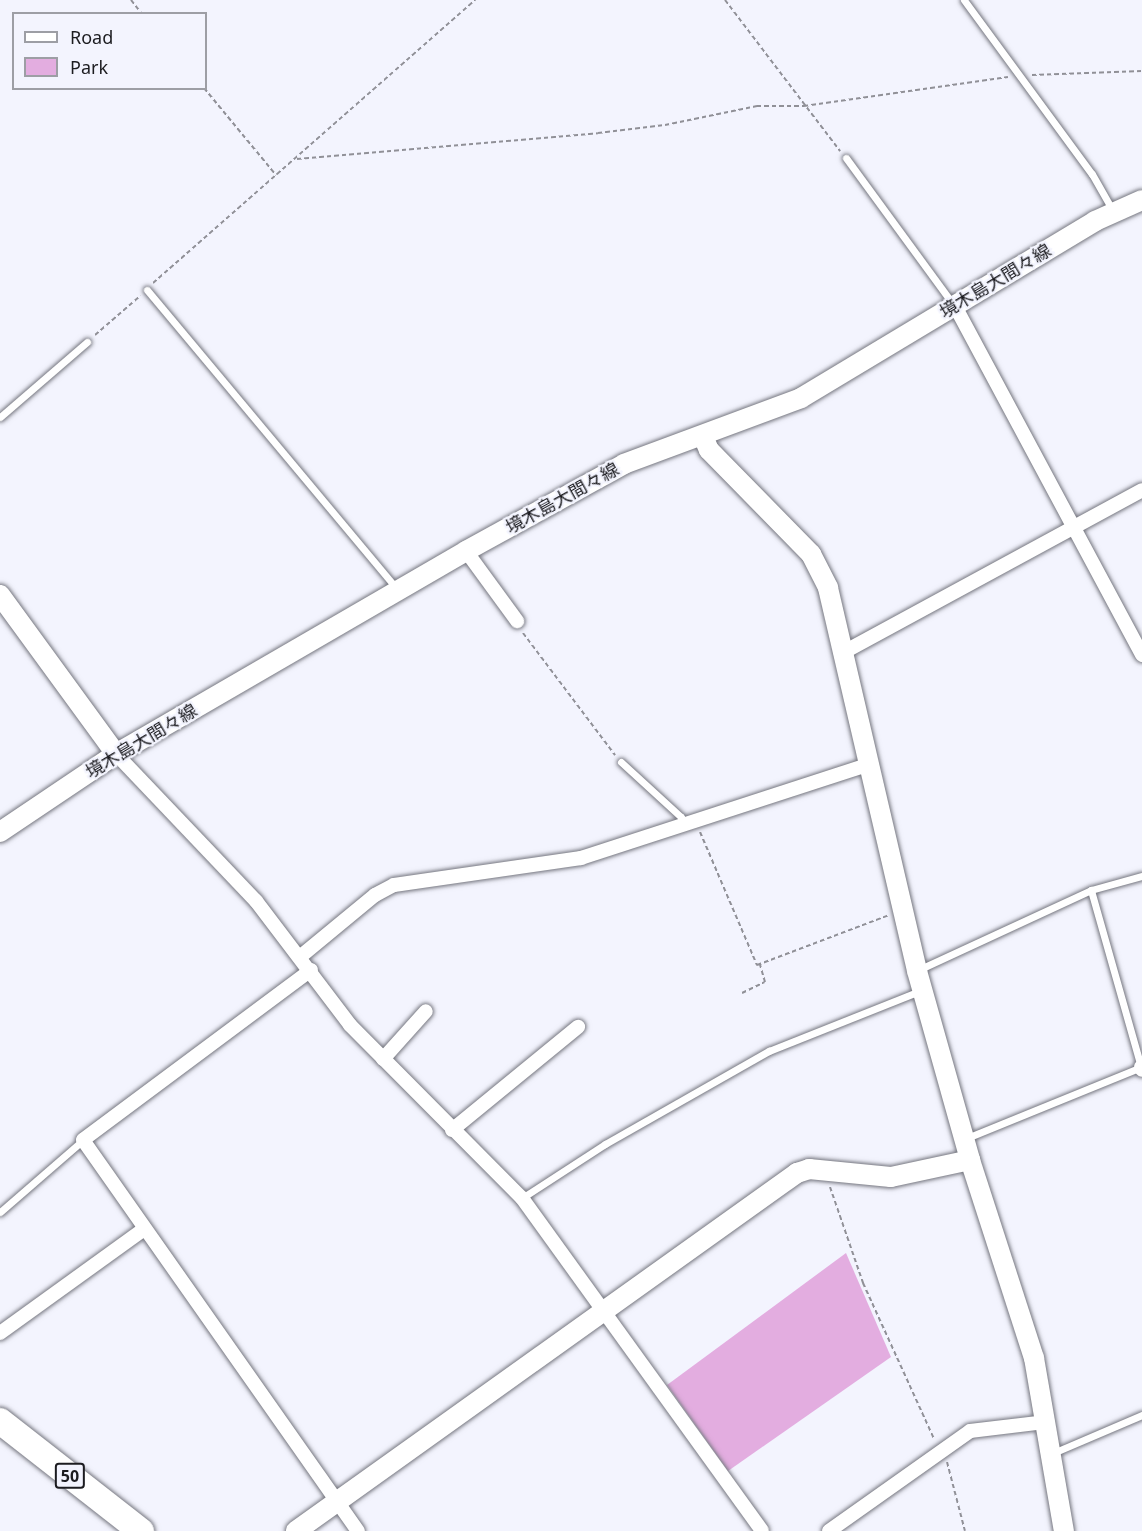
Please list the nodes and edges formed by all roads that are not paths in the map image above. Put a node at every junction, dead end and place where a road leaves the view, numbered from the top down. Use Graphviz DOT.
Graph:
graph roads {
  1 [pos="964,0"];
  2 [pos="846,158"];
  3 [pos="1142,200"];
  4 [pos="1113,211"];
  5 [pos="147,290"];
  6 [pos="955,306"];
  7 [pos="87,342"];
  8 [pos="0,417"];
  9 [pos="703,436"];
  10 [pos="1142,490"];
  11 [pos="1072,525"];
  12 [pos="466,551"];
  13 [pos="397,589"];
  14 [pos="0,596"];
  15 [pos="518,621"];
  16 [pos="843,652"];
  17 [pos="1142,655"];
  18 [pos="116,754"];
  19 [pos="621,762"];
  20 [pos="870,765"];
  21 [pos="690,823"];
  22 [pos="0,832"];
  23 [pos="1142,876"];
  24 [pos="1090,891"];
  25 [pos="301,956"];
  26 [pos="311,970"];
  27 [pos="917,971"];
  28 [pos="923,991"];
  29 [pos="426,1011"];
  30 [pos="578,1027"];
  31 [pos="383,1059"];
  32 [pos="1142,1069"];
  33 [pos="452,1130"];
  34 [pos="964,1139"];
  35 [pos="83,1140"];
  36 [pos="970,1160"];
  37 [pos="522,1198"];
  38 [pos="0,1212"];
  39 [pos="144,1229"];
  40 [pos="605,1310"];
  41 [pos="0,1333"];
  42 [pos="1142,1415"];
  43 [pos="0,1421"];
  44 [pos="1046,1422"];
  45 [pos="1051,1454"];
  46 [pos="337,1502"];
  47 [pos="141,1531"];
  48 [pos="296,1531"];
  49 [pos="358,1531"];
  50 [pos="762,1531"];
  51 [pos="829,1531"];
  52 [pos="1064,1531"];
  1 -- 4 [label="lane"];
  2 -- 6 [label="lane"];
  3 -- 4 [label="street, 境木島大間々線"];
  4 -- 6 [label="street, 境木島大間々線"];
  5 -- 13 [label="lane"];
  6 -- 9 [label="street, 境木島大間々線"];
  6 -- 11 [label="street"];
  7 -- 8 [label="lane"];
  9 -- 12 [label="street, 境木島大間々線"];
  9 -- 16 [label="street"];
  10 -- 11 [label="street"];
  11 -- 16 [label="street"];
  11 -- 17 [label="street"];
  12 -- 13 [label="street, 境木島大間々線"];
  12 -- 15 [label="street"];
  13 -- 18 [label="street, 境木島大間々線"];
  14 -- 18 [label="street"];
  16 -- 20 [label="street"];
  18 -- 22 [label="street, 境木島大間々線"];
  18 -- 25 [label="street"];
  19 -- 21 [label="lane"];
  20 -- 21 [label="street"];
  20 -- 27 [label="street"];
  21 -- 25 [label="street"];
  23 -- 24 [label="lane"];
  24 -- 27 [label="lane"];
  24 -- 32 [label="lane"];
  25 -- 26 [label="street"];
  26 -- 31 [label="street"];
  26 -- 35 [label="street"];
  27 -- 28 [label="street"];
  28 -- 34 [label="street"];
  28 -- 37 [label="lane"];
  29 -- 31 [label="street"];
  30 -- 33 [label="street"];
  31 -- 33 [label="street"];
  32 -- 34 [label="lane"];
  33 -- 37 [label="street"];
  34 -- 36 [label="street"];
  35 -- 38 [label="lane"];
  35 -- 39 [label="street"];
  36 -- 40 [label="street"];
  36 -- 44 [label="street"];
  37 -- 40 [label="street"];
  39 -- 41 [label="street"];
  39 -- 46 [label="street"];
  40 -- 46 [label="street"];
  40 -- 50 [label="street"];
  42 -- 45 [label="lane"];
  43 -- 47 [label="highway, 50"];
  44 -- 45 [label="street"];
  44 -- 51 [label="street"];
  45 -- 52 [label="street"];
  46 -- 48 [label="street"];
  46 -- 49 [label="street"];
}
